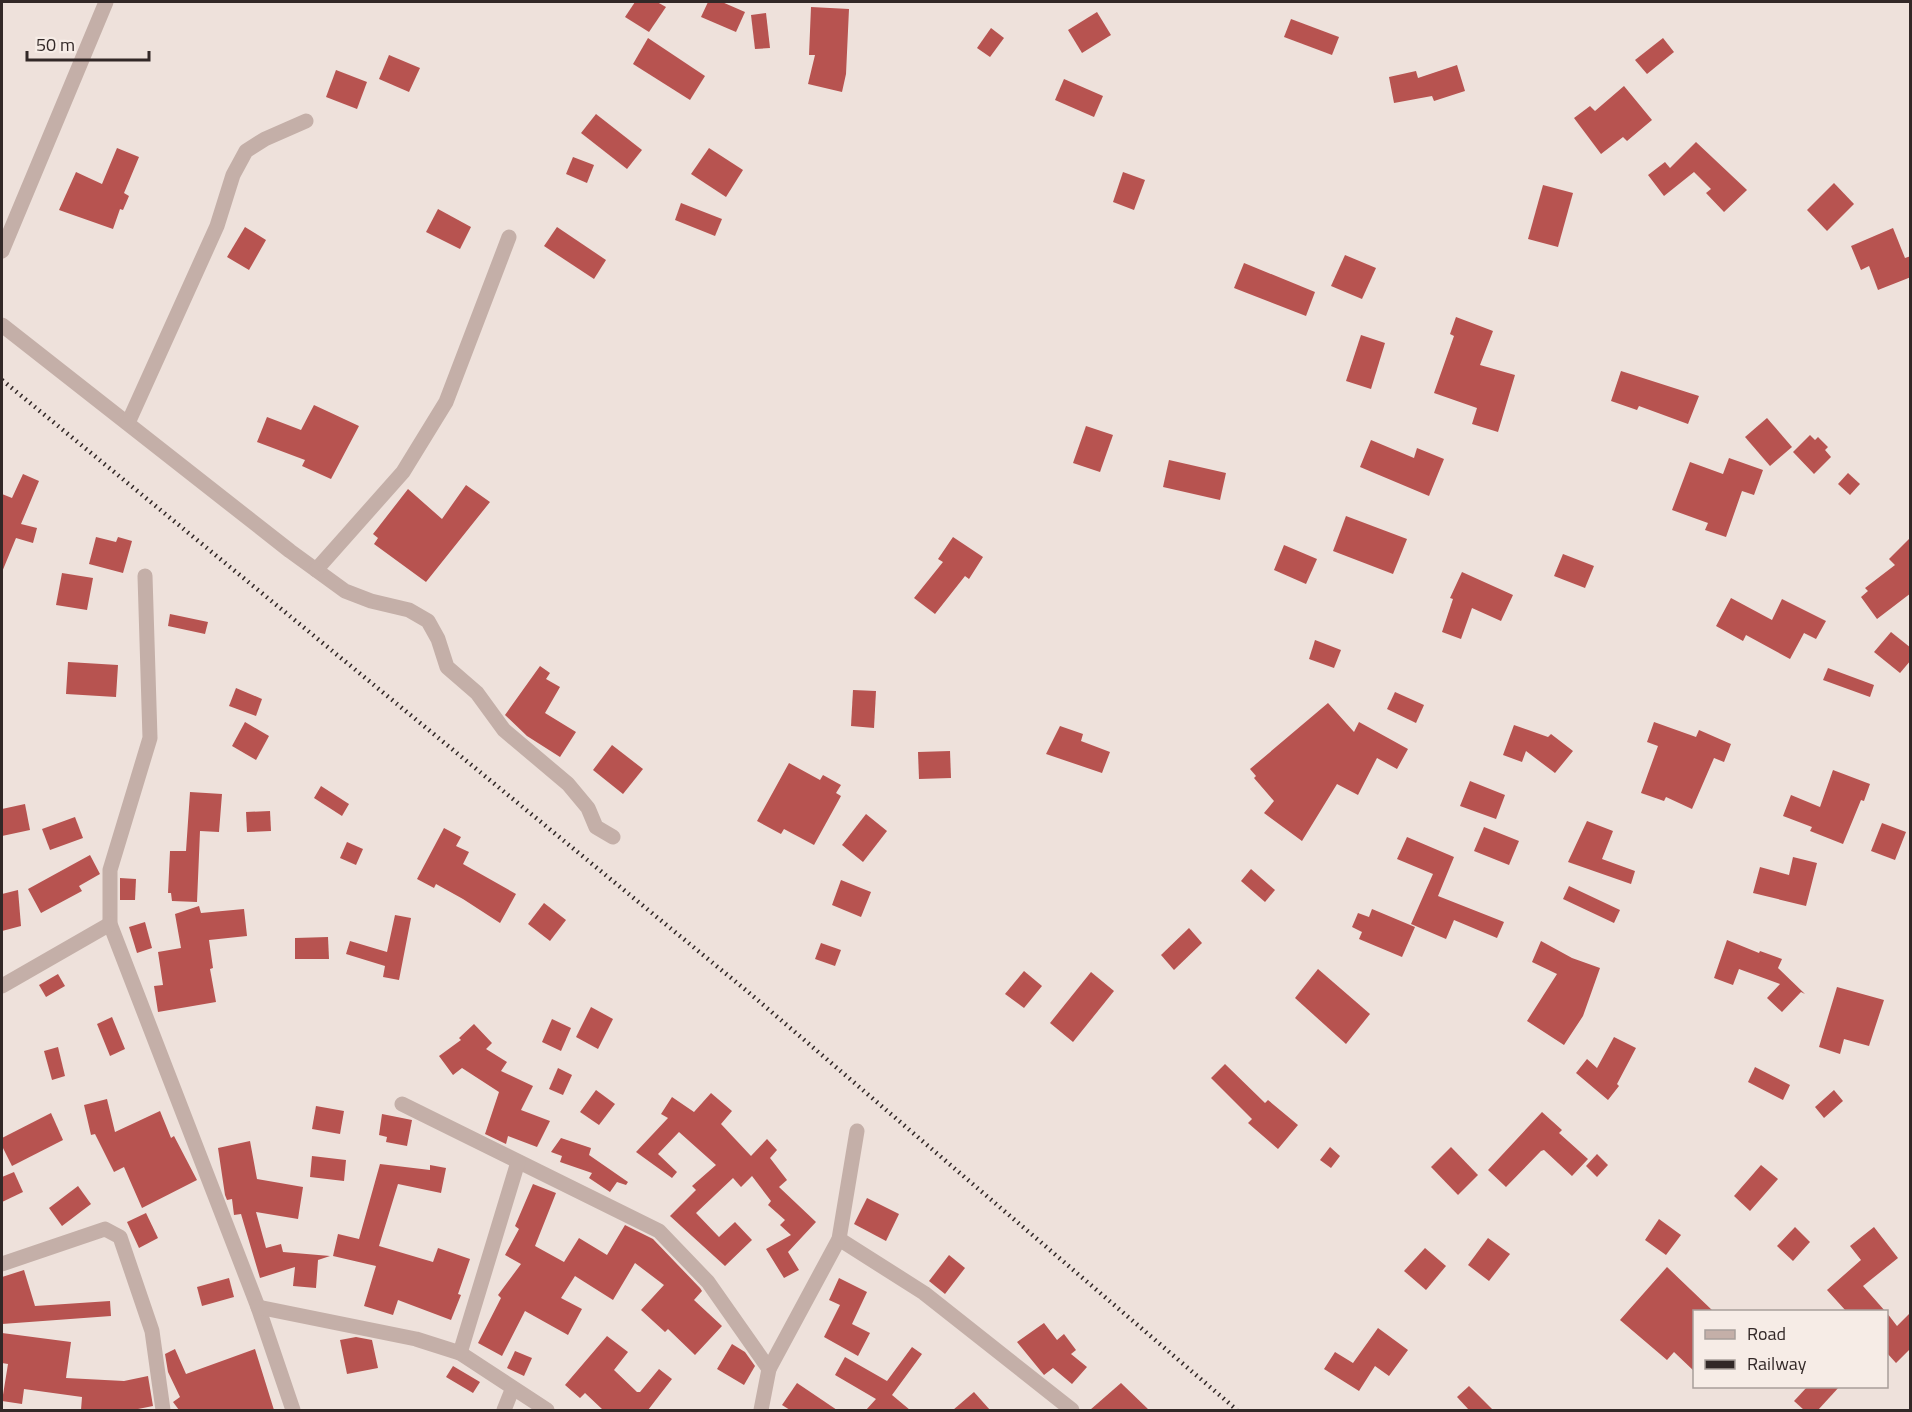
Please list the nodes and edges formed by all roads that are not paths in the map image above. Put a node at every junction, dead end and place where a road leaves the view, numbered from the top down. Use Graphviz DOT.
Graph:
graph roads {
  1 [pos="106,2"];
  2 [pos="306,121"];
  3 [pos="509,237"];
  4 [pos="2,251"];
  5 [pos="2,325"];
  6 [pos="128,423"];
  7 [pos="316,570"];
  8 [pos="145,576"];
  9 [pos="613,837"];
  10 [pos="110,924"];
  11 [pos="2,986"];
  12 [pos="402,1104"];
  13 [pos="857,1131"];
  14 [pos="518,1162"];
  15 [pos="839,1239"];
  16 [pos="2,1264"];
  17 [pos="258,1307"];
  18 [pos="460,1353"];
  19 [pos="769,1370"];
  20 [pos="512,1390"];
  21 [pos="163,1410"];
  22 [pos="293,1410"];
  23 [pos="504,1410"];
  24 [pos="547,1410"];
  25 [pos="761,1410"];
  26 [pos="1072,1410"];
  1 -- 4 [label="street"];
  2 -- 6 [label="street"];
  3 -- 7 [label="street"];
  5 -- 6 [label="street"];
  6 -- 7 [label="street"];
  7 -- 9 [label="street"];
  8 -- 10 [label="street"];
  10 -- 11 [label="street"];
  10 -- 17 [label="street"];
  12 -- 14 [label="street"];
  13 -- 15 [label="street"];
  14 -- 18 [label="street"];
  14 -- 19 [label="street"];
  15 -- 19 [label="street"];
  15 -- 26 [label="street"];
  16 -- 21 [label="street"];
  17 -- 18 [label="street"];
  17 -- 22 [label="street"];
  18 -- 20 [label="street"];
  19 -- 25 [label="street"];
  20 -- 23 [label="street"];
  20 -- 24 [label="street"];
}
